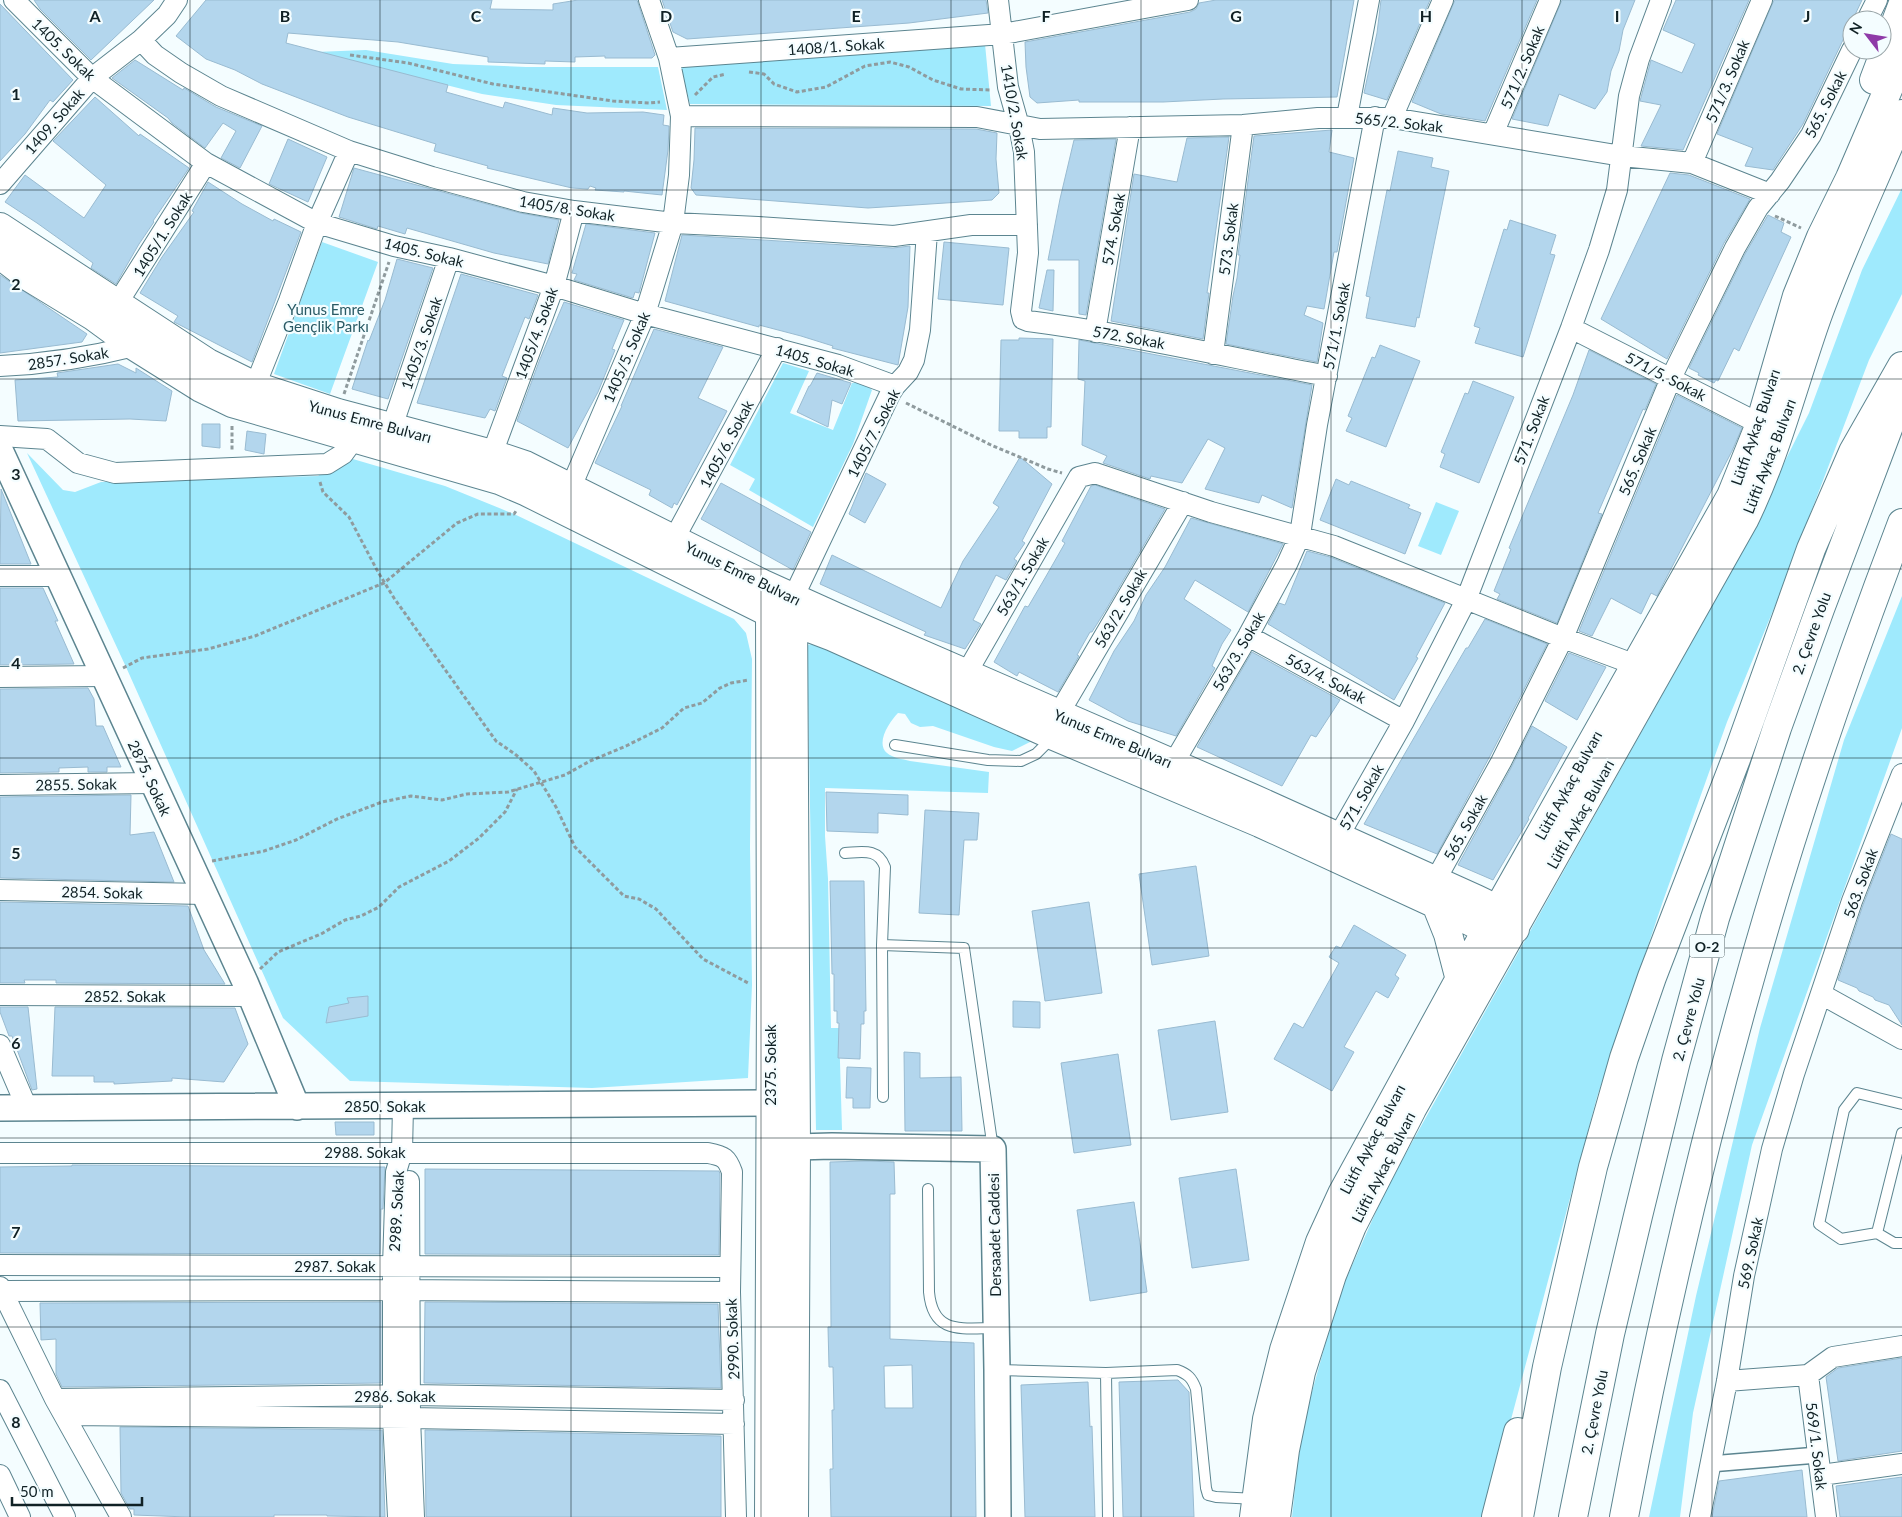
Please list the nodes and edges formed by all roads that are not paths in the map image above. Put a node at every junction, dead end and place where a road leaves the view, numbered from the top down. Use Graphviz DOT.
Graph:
graph roads {
  1 [pos="14,0"];
  2 [pos="177,0"];
  3 [pos="649,0"];
  4 [pos="998,0"];
  5 [pos="1188,0"];
  6 [pos="1369,0"];
  7 [pos="1443,0"];
  8 [pos="1550,0"];
  9 [pos="1661,0"];
  10 [pos="1762,0"];
  11 [pos="1902,6"];
  12 [pos="1002,34"];
  13 [pos="140,40"];
  14 [pos="1902,57"];
  15 [pos="669,58"];
  16 [pos="1847,60"];
  17 [pos="92,78"];
  18 [pos="680,108"];
  19 [pos="1902,114"];
  20 [pos="1347,117"];
  21 [pos="1383,118"];
  22 [pos="1243,125"];
  23 [pos="1019,126"];
  24 [pos="1130,127"];
  25 [pos="1493,134"];
  26 [pos="349,151"];
  27 [pos="1622,156"];
  28 [pos="1902,158"];
  29 [pos="206,163"];
  30 [pos="1692,163"];
  31 [pos="0,184"];
  32 [pos="1764,201"];
  33 [pos="574,211"];
  34 [pos="317,223"];
  35 [pos="673,223"];
  36 [pos="1028,225"];
  37 [pos="0,227"];
  38 [pos="926,232"];
  39 [pos="1821,237"];
  40 [pos="0,255"];
  41 [pos="449,258"];
  42 [pos="554,286"];
  43 [pos="117,304"];
  44 [pos="645,314"];
  45 [pos="1571,328"];
  46 [pos="1095,332"];
  47 [pos="1810,337"];
  48 [pos="134,346"];
  49 [pos="777,348"];
  50 [pos="1214,354"];
  51 [pos="0,366"];
  52 [pos="1902,366"];
  53 [pos="1327,376"];
  54 [pos="1671,378"];
  55 [pos="255,386"];
  56 [pos="893,390"];
  57 [pos="1902,393"];
  58 [pos="1760,424"];
  59 [pos="392,427"];
  60 [pos="0,436"];
  61 [pos="354,439"];
  62 [pos="0,450"];
  63 [pos="492,454"];
  64 [pos="6,475"];
  65 [pos="571,487"];
  66 [pos="1183,502"];
  67 [pos="1902,523"];
  68 [pos="1300,535"];
  69 [pos="674,540"];
  70 [pos="0,576"];
  71 [pos="58,576"];
  72 [pos="1466,600"];
  73 [pos="783,606"];
  74 [pos="1248,636"];
  75 [pos="1563,638"];
  76 [pos="1636,665"];
  77 [pos="966,674"];
  78 [pos="104,676"];
  79 [pos="0,677"];
  80 [pos="1404,721"];
  81 [pos="1056,725"];
  82 [pos="895,745"];
  83 [pos="1173,764"];
  84 [pos="1902,774"];
  85 [pos="152,783"];
  86 [pos="0,785"];
  87 [pos="1896,804"];
  88 [pos="1263,814"];
  89 [pos="1334,846"];
  90 [pos="845,853"];
  91 [pos="0,890"];
  92 [pos="1436,892"];
  93 [pos="204,894"];
  94 [pos="1500,923"];
  95 [pos="882,945"];
  96 [pos="1460,980"];
  97 [pos="248,989"];
  98 [pos="1821,994"];
  99 [pos="0,996"];
  100 [pos="1902,1038"];
  101 [pos="0,1045"];
  102 [pos="884,1097"];
  103 [pos="783,1103"];
  104 [pos="1902,1104"];
  105 [pos="403,1106"];
  106 [pos="297,1107"];
  107 [pos="0,1108"];
  108 [pos="27,1108"];
  109 [pos="1902,1133"];
  110 [pos="796,1147"];
  111 [pos="992,1149"];
  112 [pos="402,1152"];
  113 [pos="0,1153"];
  114 [pos="728,1161"];
  115 [pos="928,1189"];
  116 [pos="1877,1233"];
  117 [pos="1902,1243"];
  118 [pos="0,1265"];
  119 [pos="401,1266"];
  120 [pos="730,1268"];
  121 [pos="1,1289"];
  122 [pos="401,1290"];
  123 [pos="730,1292"];
  124 [pos="1564,1293"];
  125 [pos="996,1328"];
  126 [pos="1902,1346"];
  127 [pos="997,1370"];
  128 [pos="1106,1373"];
  129 [pos="1808,1375"];
  130 [pos="1727,1381"];
  131 [pos="0,1390"];
  132 [pos="402,1396"];
  133 [pos="734,1400"];
  134 [pos="60,1407"];
  135 [pos="402,1418"];
  136 [pos="7,1424"];
  137 [pos="734,1424"];
  138 [pos="1818,1455"];
  139 [pos="1710,1464"];
  140 [pos="1902,1464"];
  141 [pos="1821,1475"];
  142 [pos="0,1476"];
  143 [pos="1255,1508"];
  144 [pos="20,1517"];
  145 [pos="65,1517"];
  146 [pos="122,1517"];
  147 [pos="398,1517"];
  148 [pos="414,1517"];
  149 [pos="736,1517"];
  150 [pos="768,1517"];
  151 [pos="794,1517"];
  152 [pos="998,1517"];
  153 [pos="1108,1517"];
  154 [pos="1276,1517"];
  155 [pos="1496,1517"];
  156 [pos="1519,1517"];
  157 [pos="1573,1517"];
  158 [pos="1624,1517"];
  159 [pos="1700,1517"];
  160 [pos="1826,1517"];
  1 -- 17 [label="street, 1405. Sokak"];
  2 -- 13 [label="street, 1409. Sokak"];
  3 -- 15 [label="street, 1405/5. Sokak"];
  4 -- 12 [label="street, 1410/2. Sokak"];
  5 -- 12 [label="street, 1408/1. Sokak"];
  6 -- 20 [label="street"];
  7 -- 21 [label="street, 571/1. Sokak"];
  8 -- 25 [label="street, 571/2. Sokak"];
  9 -- 27 [label="street, 571. Sokak"];
  10 -- 30 [label="street, 571/3. Sokak"];
  11 -- 39 [label="main road"];
  12 -- 15 [label="street, 1408/1. Sokak"];
  12 -- 23 [label="street, 1410/2. Sokak"];
  13 -- 17 [label="street, 1409. Sokak"];
  13 -- 26 [label="street, 1405/8. Sokak"];
  14 -- 39 [label="main road, Lütfi Aykaç Bulvarı"];
  15 -- 18 [label="street, 1405/5. Sokak"];
  16 -- 32 [label="street, 565. Sokak"];
  17 -- 29 [label="street, 1405. Sokak"];
  17 -- 31 [label="street, 1409. Sokak"];
  18 -- 23 [label="street, 565/2. Sokak"];
  18 -- 35 [label="street, 1405/5. Sokak"];
  19 -- 47 [label="main road, Lüfti Aykaç Bulvarı"];
  20 -- 21 [label="street, 565/2. Sokak"];
  20 -- 22 [label="street, 565/2. Sokak"];
  21 -- 25 [label="street, 565/2. Sokak"];
  21 -- 53 [label="street, 571/1. Sokak"];
  22 -- 24 [label="street, 565/2. Sokak"];
  22 -- 50 [label="street, 573. Sokak"];
  23 -- 24 [label="street, 565/2. Sokak"];
  23 -- 36 [label="street, 1410/2. Sokak"];
  24 -- 46 [label="street, 574. Sokak"];
  25 -- 27 [label="street, 565/2. Sokak"];
  26 -- 33 [label="street, 1405/8. Sokak"];
  26 -- 34 [label="street"];
  27 -- 30 [label="street, 565/2. Sokak"];
  27 -- 45 [label="street, 571. Sokak"];
  28 -- 47 [label="main road"];
  29 -- 34 [label="street, 1405. Sokak"];
  29 -- 43 [label="street, 1405/1. Sokak"];
  30 -- 32 [label="street, 565/2. Sokak"];
  32 -- 54 [label="street, 565. Sokak"];
  33 -- 35 [label="street, 1405/8. Sokak"];
  33 -- 42 [label="street, 1405/4. Sokak"];
  34 -- 41 [label="street, 1405. Sokak"];
  34 -- 55 [label="street"];
  35 -- 38 [label="street, 1405/8. Sokak"];
  35 -- 44 [label="street, 1405/5. Sokak"];
  36 -- 38 [label="street, 1405/8. Sokak"];
  36 -- 46 [label="street, 572. Sokak"];
  37 -- 43 [label="main road, Yunus Emre Bulvarı"];
  38 -- 56 [label="street, 1405/7. Sokak"];
  39 -- 58 [label="main road, Lütfi Aykaç Bulvarı"];
  40 -- 48 [label="main road, Yunus Emre Bulvarı"];
  41 -- 42 [label="street, 1405. Sokak"];
  41 -- 59 [label="street, 1405/3. Sokak"];
  42 -- 44 [label="street, 1405. Sokak"];
  42 -- 63 [label="street, 1405/4. Sokak"];
  43 -- 55 [label="main road, Yunus Emre Bulvarı"];
  44 -- 49 [label="street, 1405. Sokak"];
  44 -- 65 [label="street, 1405/5. Sokak"];
  45 -- 54 [label="street, 571/5. Sokak"];
  45 -- 72 [label="street, 571. Sokak"];
  46 -- 50 [label="street, 572. Sokak"];
  47 -- 94 [label="main road, Lüfti Aykaç Bulvarı"];
  48 -- 51 [label="street, 2857. Sokak"];
  48 -- 61 [label="main road, Yunus Emre Bulvarı"];
  49 -- 56 [label="street, 1405. Sokak"];
  49 -- 69 [label="street, 1405/6. Sokak"];
  50 -- 53 [label="street, 572. Sokak"];
  52 -- 124 [label="main road"];
  53 -- 68 [label="street, 571/1. Sokak"];
  54 -- 58 [label="street, 571/5. Sokak"];
  54 -- 75 [label="street, 565. Sokak"];
  55 -- 59 [label="main road, Yunus Emre Bulvarı"];
  56 -- 73 [label="street, 1405/7. Sokak"];
  57 -- 157 [label="main road, 2. Çevre Yolu / O-2"];
  58 -- 76 [label="main road, Lütfi Aykaç Bulvarı"];
  59 -- 63 [label="main road, Yunus Emre Bulvarı"];
  60 -- 61 [label="street"];
  61 -- 73 [label="main road, Yunus Emre Bulvarı"];
  62 -- 64 [label="street, 2875. Sokak"];
  63 -- 65 [label="main road, Yunus Emre Bulvarı"];
  64 -- 71 [label="street, 2875. Sokak"];
  65 -- 69 [label="main road, Yunus Emre Bulvarı"];
  66 -- 68 [label="street"];
  66 -- 77 [label="street, 563/1. Sokak"];
  66 -- 81 [label="street, 563/2. Sokak"];
  67 -- 158 [label="main road"];
  68 -- 72 [label="street"];
  68 -- 74 [label="street, 563/3. Sokak"];
  69 -- 73 [label="main road, Yunus Emre Bulvarı"];
  70 -- 71 [label="street"];
  71 -- 78 [label="street, 2875. Sokak"];
  72 -- 75 [label="street"];
  72 -- 80 [label="street, 571. Sokak"];
  73 -- 77 [label="main road, Yunus Emre Bulvarı"];
  73 -- 81 [label="main road, Yunus Emre Bulvarı"];
  73 -- 103 [label="main road, 2375. Sokak"];
  73 -- 103 [label="main road, 2375. Sokak"];
  74 -- 80 [label="street, 563/4. Sokak"];
  74 -- 83 [label="street, 563/3. Sokak"];
  75 -- 76 [label="street"];
  75 -- 92 [label="street, 565. Sokak"];
  76 -- 94 [label="main road, Lütfi Aykaç Bulvarı"];
  77 -- 81 [label="main road, Yunus Emre Bulvarı"];
  78 -- 79 [label="street"];
  78 -- 85 [label="street, 2875. Sokak"];
  80 -- 89 [label="street, 571. Sokak"];
  81 -- 82 [label="lane"];
  81 -- 83 [label="main road, Yunus Emre Bulvarı"];
  81 -- 88 [label="main road, Yunus Emre Bulvarı"];
  83 -- 88 [label="main road, Yunus Emre Bulvarı"];
  84 -- 87 [label="street, 563. Sokak"];
  85 -- 86 [label="street, 2855. Sokak"];
  85 -- 93 [label="street, 2875. Sokak"];
  87 -- 98 [label="street, 563. Sokak"];
  88 -- 89 [label="main road, Yunus Emre Bulvarı"];
  89 -- 92 [label="main road, Yunus Emre Bulvarı"];
  90 -- 95 [label="lane"];
  91 -- 93 [label="street, 2854. Sokak"];
  92 -- 94 [label="main road, Yunus Emre Bulvarı"];
  92 -- 96 [label="main road"];
  93 -- 97 [label="street, 2875. Sokak"];
  94 -- 96 [label="main road, Lütfi Aykaç Bulvarı"];
  94 -- 154 [label="main road, Lüfti Aykaç Bulvarı"];
  95 -- 102 [label="lane"];
  95 -- 111 [label="lane"];
  96 -- 143 [label="main road, Lütfi Aykaç Bulvarı"];
  97 -- 99 [label="street, 2852. Sokak"];
  97 -- 106 [label="street, 2875. Sokak"];
  98 -- 100 [label="street"];
  98 -- 130 [label="street, 569. Sokak"];
  101 -- 108 [label="street"];
  103 -- 105 [label="street, 2850. Sokak"];
  103 -- 110 [label="main road, 2375. Sokak"];
  103 -- 150 [label="main road, 2375. Sokak"];
  104 -- 116 [label="lane"];
  105 -- 106 [label="street, 2850. Sokak"];
  105 -- 112 [label="street, 2989. Sokak"];
  106 -- 108 [label="street, 2850. Sokak"];
  107 -- 108 [label="street, 2850. Sokak"];
  109 -- 116 [label="lane"];
  110 -- 111 [label="street"];
  110 -- 151 [label="main road, 2375. Sokak"];
  111 -- 125 [label="street, Dersaadet Caddesi"];
  112 -- 113 [label="street, 2988. Sokak"];
  112 -- 114 [label="street, 2988. Sokak"];
  112 -- 119 [label="street, 2989. Sokak"];
  114 -- 120 [label="street, 2990. Sokak"];
  115 -- 125 [label="lane"];
  116 -- 117 [label="lane"];
  118 -- 119 [label="street, 2987. Sokak"];
  119 -- 120 [label="street, 2987. Sokak"];
  119 -- 122 [label="street, 2989. Sokak"];
  120 -- 123 [label="street, 2990. Sokak"];
  121 -- 122 [label="street, 2987. Sokak"];
  121 -- 134 [label="street"];
  122 -- 123 [label="street, 2987. Sokak"];
  122 -- 132 [label="street, 2989. Sokak"];
  123 -- 133 [label="street, 2990. Sokak"];
  124 -- 155 [label="main road"];
  124 -- 156 [label="main road"];
  125 -- 127 [label="street, Dersaadet Caddesi"];
  126 -- 129 [label="street"];
  127 -- 128 [label="lane"];
  127 -- 152 [label="street, Dersaadet Caddesi"];
  128 -- 143 [label="lane"];
  128 -- 153 [label="lane"];
  129 -- 130 [label="street"];
  129 -- 138 [label="street, 569/1. Sokak"];
  130 -- 139 [label="street, 569. Sokak"];
  131 -- 136 [label="street"];
  132 -- 133 [label="street, 2986. Sokak"];
  132 -- 134 [label="street, 2986. Sokak"];
  132 -- 135 [label="street, 2989. Sokak"];
  133 -- 137 [label="street, 2990. Sokak"];
  134 -- 135 [label="street, 2986. Sokak"];
  134 -- 146 [label="street"];
  135 -- 137 [label="street, 2986. Sokak"];
  135 -- 147 [label="street, 2989. Sokak"];
  135 -- 148 [label="street, 2989. Sokak"];
  136 -- 145 [label="street"];
  137 -- 149 [label="street, 2990. Sokak"];
  138 -- 139 [label="street"];
  138 -- 141 [label="street, 569/1. Sokak"];
  139 -- 159 [label="street, 569. Sokak"];
  140 -- 141 [label="street"];
  141 -- 160 [label="street, 569/1. Sokak"];
  142 -- 144 [label="street"];
}
